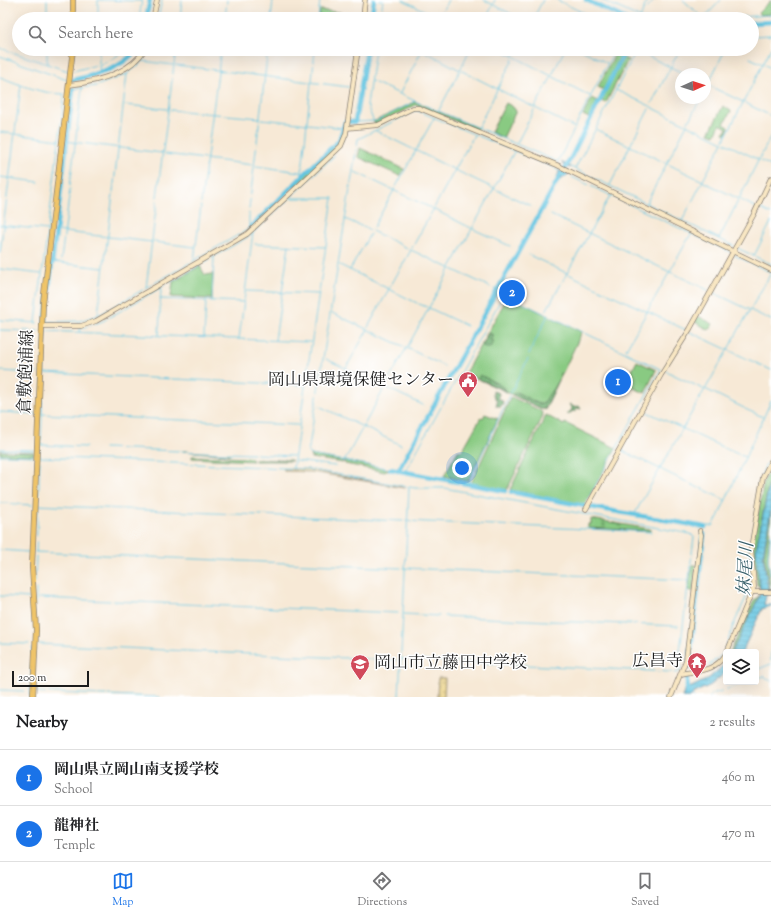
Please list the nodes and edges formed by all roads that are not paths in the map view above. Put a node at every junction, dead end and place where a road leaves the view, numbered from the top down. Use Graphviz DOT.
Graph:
graph roads {
  1 [pos="73,0"];
  2 [pos="157,0"];
  3 [pos="365,0"];
  4 [pos="73,12"];
  5 [pos="154,12"];
  6 [pos="363,12"];
  7 [pos="72,56"];
  8 [pos="139,56"];
  9 [pos="357,56"];
  10 [pos="69,85"];
  11 [pos="347,128"];
  12 [pos="771,178"];
  13 [pos="734,251"];
  14 [pos="771,270"];
  15 [pos="44,326"];
  16 [pos="771,461"];
  17 [pos="586,509"];
  18 [pos="700,531"];
  19 [pos="755,592"];
  20 [pos="770,592"];
  21 [pos="728,649"];
  22 [pos="723,657"];
  23 [pos="681,674"];
  24 [pos="33,697"];
  25 [pos="671,697"];
  1 -- 4 [label="main road"];
  2 -- 5 [label="street"];
  3 -- 6 [label="street"];
  7 -- 10 [label="main road, 倉敷飽浦線"];
  8 -- 10 [label="street"];
  9 -- 11 [label="street"];
  10 -- 15 [label="main road, 倉敷飽浦線"];
  11 -- 13 [label="street"];
  11 -- 15 [label="street"];
  12 -- 13 [label="street"];
  13 -- 14 [label="street"];
  13 -- 17 [label="street"];
  15 -- 24 [label="main road, 倉敷飽浦線"];
  16 -- 19 [label="street"];
  18 -- 23 [label="street"];
  19 -- 20 [label="street"];
  19 -- 21 [label="street"];
  22 -- 23 [label="street"];
  23 -- 25 [label="street"];
}
